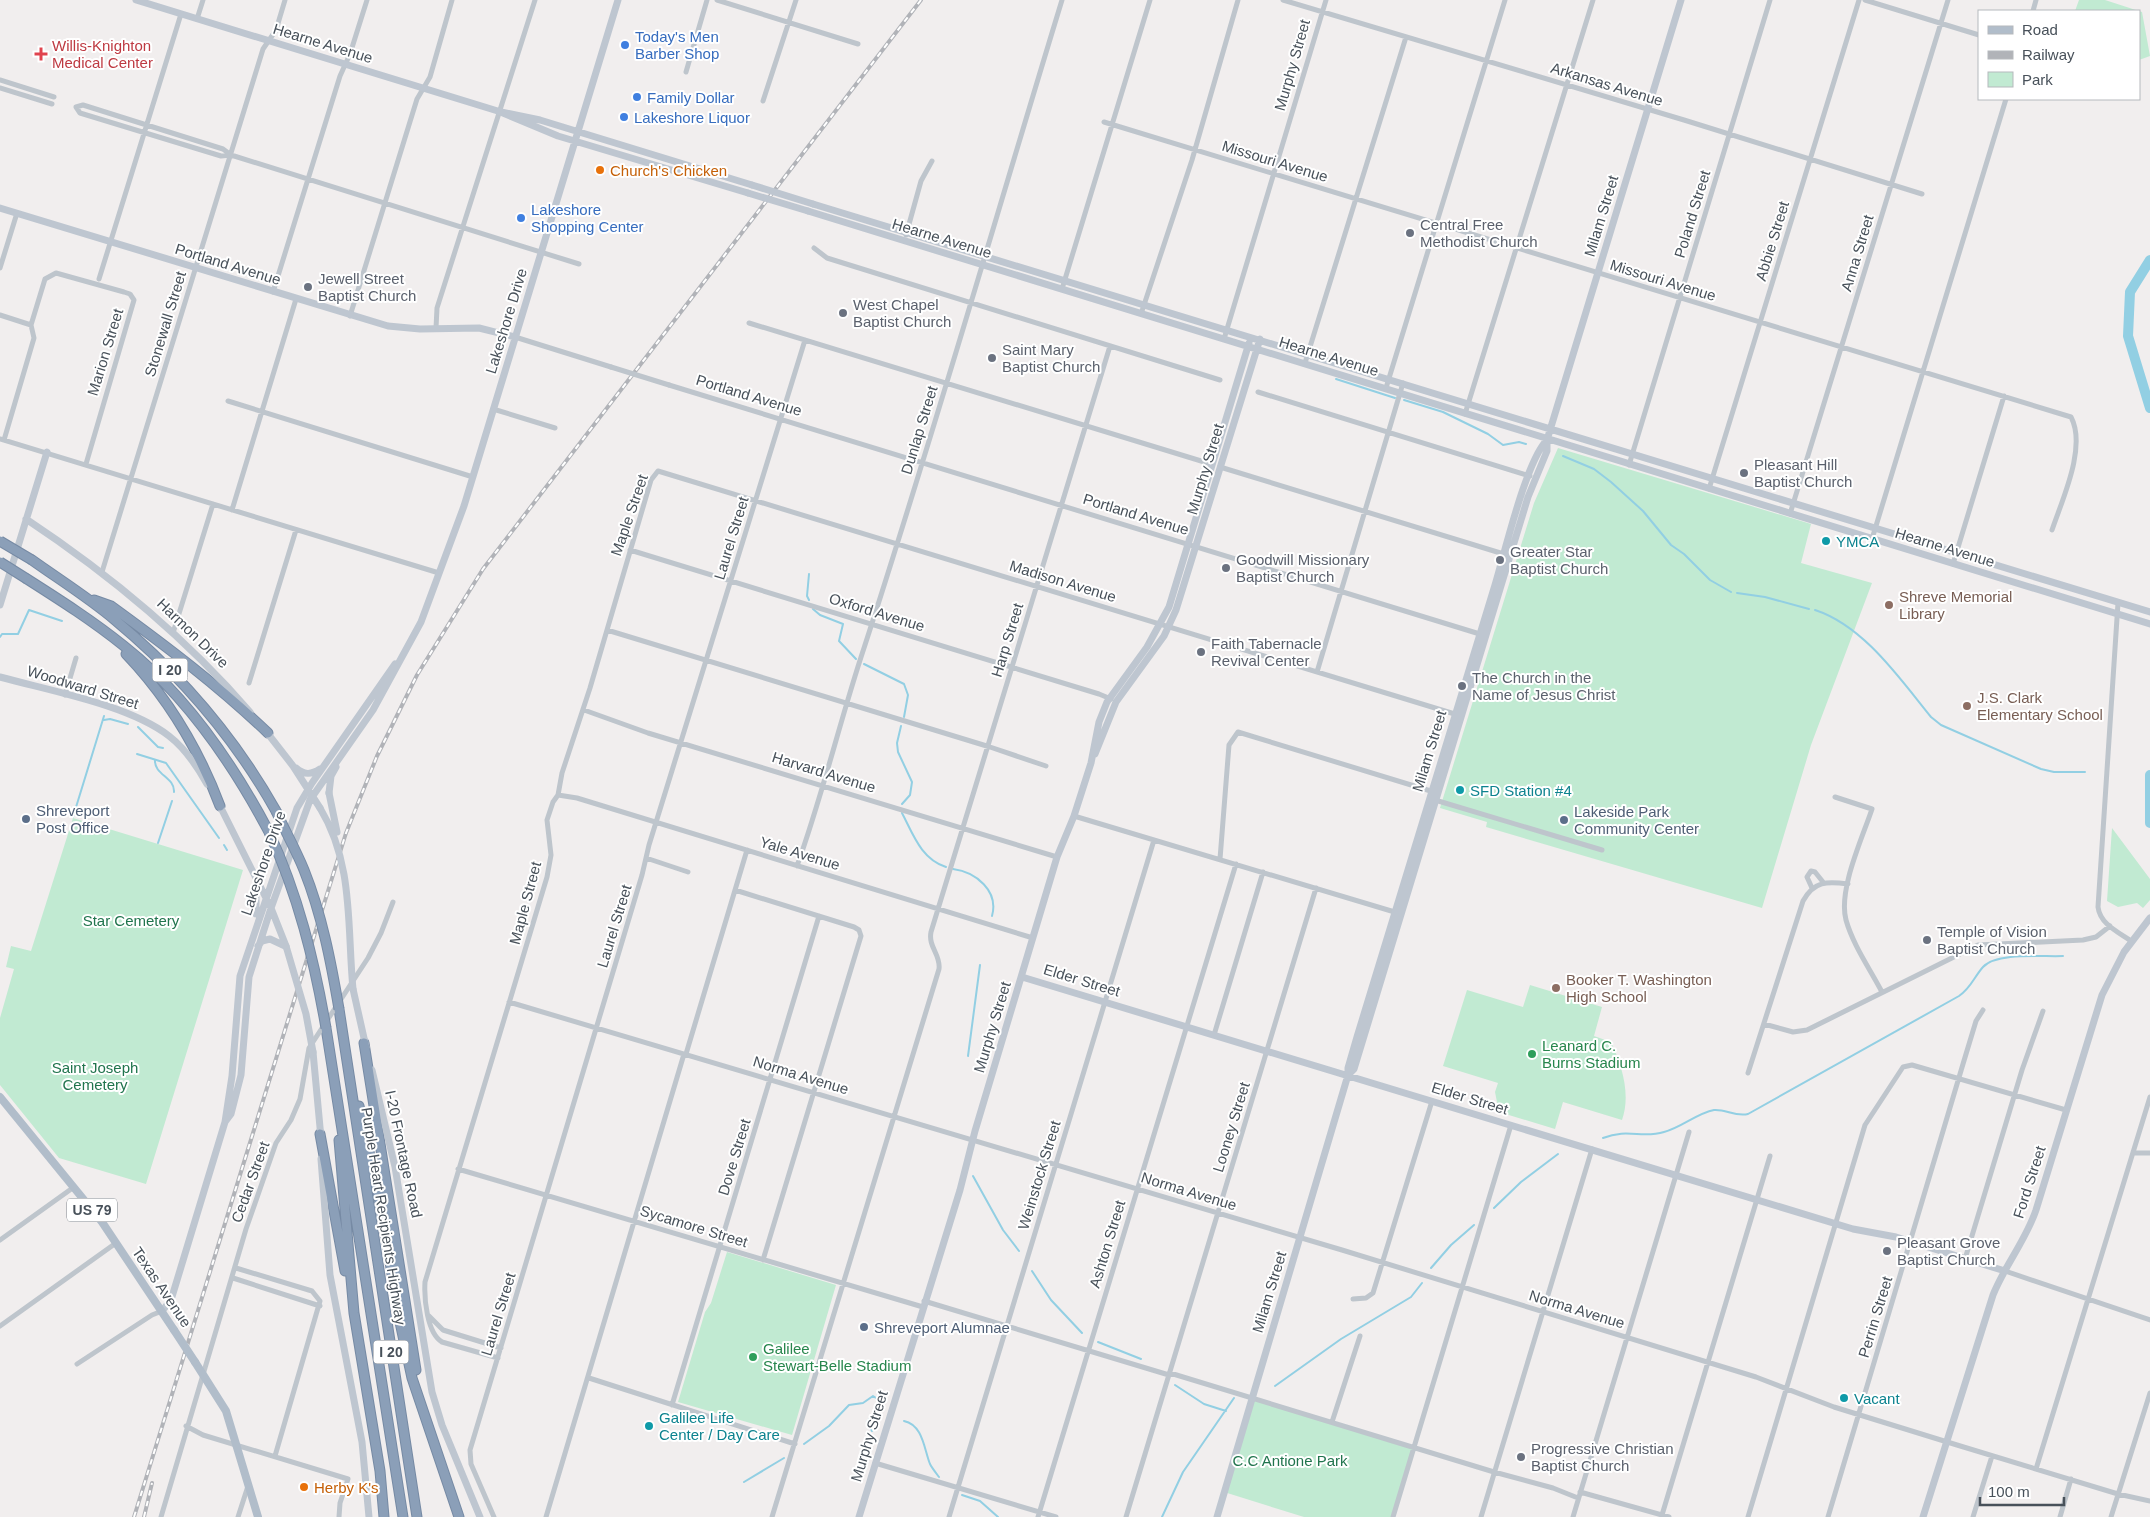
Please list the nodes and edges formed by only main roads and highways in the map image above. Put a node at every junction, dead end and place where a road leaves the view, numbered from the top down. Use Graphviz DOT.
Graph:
graph roads {
  1 [pos="136,0"];
  2 [pos="618,0"];
  3 [pos="1681,0"];
  4 [pos="501,112"];
  5 [pos="579,132"];
  6 [pos="576,142"];
  7 [pos="655,155"];
  8 [pos="651,165"];
  9 [pos="0,208"];
  10 [pos="1250,336"];
  11 [pos="515,337"];
  12 [pos="1260,339"];
  13 [pos="1248,346"];
  14 [pos="1257,349"];
  15 [pos="1551,430"];
  16 [pos="1547,440"];
  17 [pos="47,452"];
  18 [pos="26,519"];
  19 [pos="0,541"];
  20 [pos="1191,546"];
  21 [pos="0,562"];
  22 [pos="84,597"];
  23 [pos="0,606"];
  24 [pos="2150,612"];
  25 [pos="96,624"];
  26 [pos="2149,624"];
  27 [pos="409,645"];
  28 [pos="0,677"];
  29 [pos="1112,700"];
  30 [pos="268,733"];
  31 [pos="354,738"];
  32 [pos="325,764"];
  33 [pos="293,766"];
  34 [pos="308,788"];
  35 [pos="312,795"];
  36 [pos="220,806"];
  37 [pos="340,852"];
  38 [pos="254,875"];
  39 [pos="265,898"];
  40 [pos="271,908"];
  41 [pos="2150,918"];
  42 [pos="253,934"];
  43 [pos="258,946"];
  44 [pos="286,946"];
  45 [pos="1022,977"];
  46 [pos="342,1030"];
  47 [pos="364,1043"];
  48 [pos="333,1070"];
  49 [pos="1348,1075"];
  50 [pos="0,1097"];
  51 [pos="225,1122"];
  52 [pos="320,1134"];
  53 [pos="2005,1271"];
  54 [pos="162,1311"];
  55 [pos="354,1313"];
  56 [pos="432,1436"];
  57 [pos="384,1515"];
  58 [pos="258,1517"];
  59 [pos="369,1517"];
  60 [pos="403,1517"];
  61 [pos="417,1517"];
  62 [pos="460,1517"];
  63 [pos="480,1517"];
  64 [pos="858,1517"];
  65 [pos="1217,1517"];
  66 [pos="1924,1517"];
  1 -- 4 [label="main road, Hearne Avenue"];
  2 -- 5 [label="main road, Lakeshore Drive"];
  3 -- 15 [label="main road, Milam Street"];
  4 -- 5 [label="main road, Hearne Avenue"];
  4 -- 6 [label="main road, Hearne Avenue"];
  5 -- 6 [label="main road, Lakeshore Drive"];
  5 -- 7 [label="main road, Hearne Avenue"];
  6 -- 8 [label="main road, Hearne Avenue"];
  6 -- 11 [label="main road, Lakeshore Drive"];
  7 -- 8 [label="main road"];
  7 -- 10 [label="main road, Hearne Avenue, bridge"];
  8 -- 13 [label="main road, Hearne Avenue, bridge"];
  9 -- 11 [label="main road, Portland Avenue"];
  10 -- 12 [label="main road, Hearne Avenue"];
  10 -- 13 [label="main road, Murphy Street"];
  11 -- 27 [label="main road, Lakeshore Drive"];
  12 -- 14 [label="main road, Murphy Street"];
  12 -- 15 [label="main road, Hearne Avenue"];
  13 -- 14 [label="main road, Hearne Avenue"];
  13 -- 20 [label="main road, Murphy Street"];
  14 -- 16 [label="main road, Hearne Avenue"];
  14 -- 20 [label="main road, Murphy Street"];
  15 -- 16 [label="main road, Milam Street"];
  15 -- 24 [label="main road, Hearne Avenue"];
  16 -- 26 [label="main road, Hearne Avenue"];
  16 -- 49 [label="main road, Milam Street"];
  17 -- 18 [label="main road"];
  18 -- 23 [label="main road"];
  18 -- 30 [label="main road, Harmon Drive"];
  19 -- 22 [label="highway, I 20, bridge"];
  20 -- 29 [label="main road, Murphy Street"];
  20 -- 29 [label="main road, Murphy Street"];
  21 -- 25 [label="highway, I 20, bridge"];
  22 -- 30 [label="highway"];
  22 -- 46 [label="highway, Purple Heart Recipients Highway / I 20, bridge"];
  25 -- 36 [label="highway"];
  25 -- 48 [label="highway, Purple Heart Recipients Highway / I 20, bridge"];
  27 -- 31 [label="main road, Lakeshore Drive"];
  27 -- 32 [label="main road, Lakeshore Drive"];
  28 -- 36 [label="main road, Woodward Street"];
  29 -- 45 [label="main road, Murphy Street"];
  30 -- 33 [label="main road, Harmon Drive"];
  31 -- 35 [label="main road, Lakeshore Drive"];
  31 -- 37 [label="main road, bridge"];
  32 -- 33 [label="main road"];
  32 -- 34 [label="main road, Lakeshore Drive"];
  33 -- 34 [label="main road, Harmon Drive"];
  34 -- 35 [label="main road, Harmon Drive"];
  34 -- 39 [label="main road, Lakeshore Drive"];
  35 -- 37 [label="main road, I-20 Frontage Road, bridge"];
  35 -- 40 [label="main road, Lakeshore Drive"];
  36 -- 38 [label="main road, Woodward Street"];
  37 -- 47 [label="main road, I-20 Frontage Road, bridge"];
  38 -- 39 [label="main road"];
  38 -- 42 [label="main road"];
  39 -- 40 [label="main road"];
  39 -- 42 [label="main road, Lakeshore Drive"];
  40 -- 43 [label="main road, Lakeshore Drive"];
  40 -- 44 [label="main road"];
  41 -- 53 [label="main road, Ford Street"];
  42 -- 51 [label="main road, Lakeshore Drive"];
  43 -- 44 [label="main road"];
  43 -- 51 [label="main road, Lakeshore Drive"];
  44 -- 52 [label="main road, bridge"];
  45 -- 49 [label="main road, Elder Street"];
  45 -- 64 [label="main road, Murphy Street"];
  46 -- 56 [label="highway"];
  46 -- 61 [label="highway, Purple Heart Recipients Highway / I 20"];
  47 -- 56 [label="highway"];
  47 -- 63 [label="main road, I-20 Frontage Road"];
  48 -- 55 [label="highway"];
  48 -- 60 [label="highway, Purple Heart Recipients Highway / I 20"];
  49 -- 53 [label="main road, Elder Street"];
  49 -- 65 [label="main road, Milam Street"];
  50 -- 54 [label="main road, Texas Avenue / US 79"];
  51 -- 54 [label="main road, Lakeshore Drive"];
  52 -- 55 [label="highway"];
  52 -- 59 [label="main road"];
  53 -- 66 [label="main road, Ford Street"];
  54 -- 58 [label="main road, Texas Avenue / US 79, bridge"];
  55 -- 57 [label="highway"];
  56 -- 62 [label="highway"];
}
